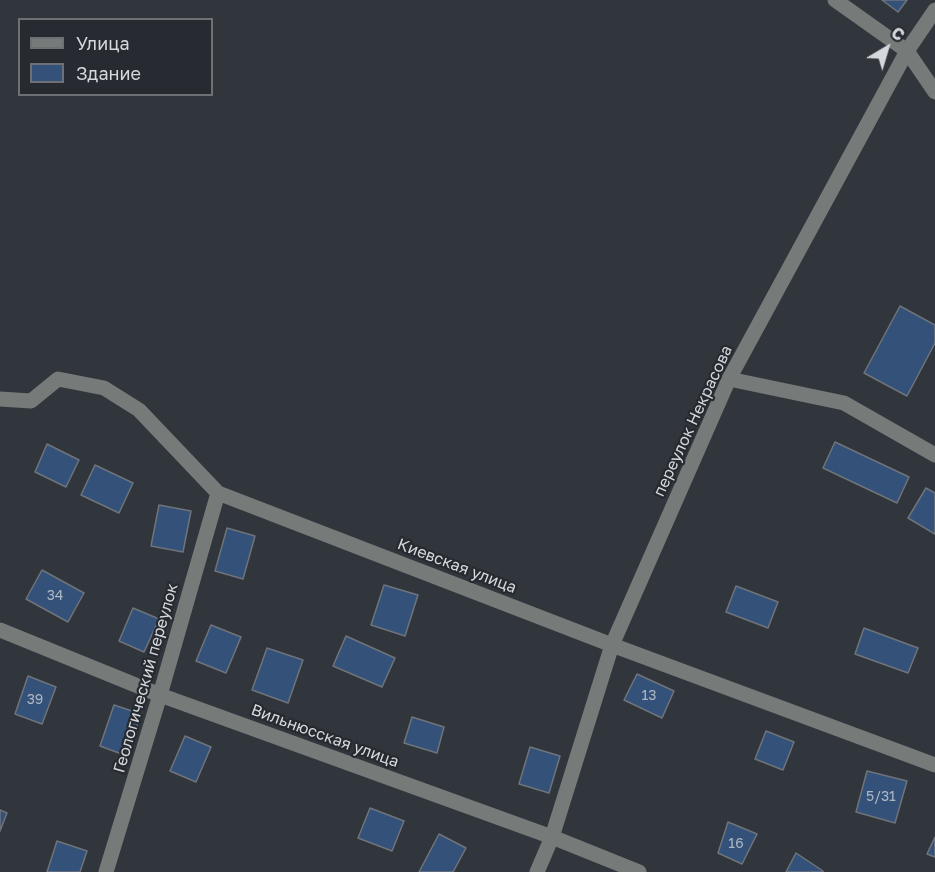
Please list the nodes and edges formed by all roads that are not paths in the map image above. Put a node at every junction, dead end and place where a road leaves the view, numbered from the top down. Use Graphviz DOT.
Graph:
graph roads {
  1 [pos="835,0"];
  2 [pos="935,10"];
  3 [pos="907,51"];
  4 [pos="935,92"];
  5 [pos="729,379"];
  6 [pos="0,399"];
  7 [pos="935,456"];
  8 [pos="218,493"];
  9 [pos="0,630"];
  10 [pos="612,645"];
  11 [pos="160,695"];
  12 [pos="935,765"];
  13 [pos="552,837"];
  14 [pos="106,872"];
  15 [pos="537,872"];
  16 [pos="639,872"];
  1 -- 3 [label="street"];
  2 -- 3 [label="street, переулок Некрасова"];
  3 -- 4 [label="street"];
  3 -- 5 [label="street, переулок Некрасова"];
  5 -- 7 [label="street"];
  5 -- 10 [label="street, переулок Некрасова"];
  6 -- 8 [label="street, Киевская улица"];
  8 -- 10 [label="street, Киевская улица"];
  8 -- 11 [label="street, Геологический переулок"];
  9 -- 11 [label="street, Вильнюсская улица"];
  10 -- 12 [label="street, Киевская улица"];
  10 -- 13 [label="street, переулок Некрасова"];
  11 -- 13 [label="street, Вильнюсская улица"];
  11 -- 14 [label="street, Геологический переулок"];
  13 -- 15 [label="street, переулок Некрасова"];
  13 -- 16 [label="street, Вильнюсская улица"];
}
